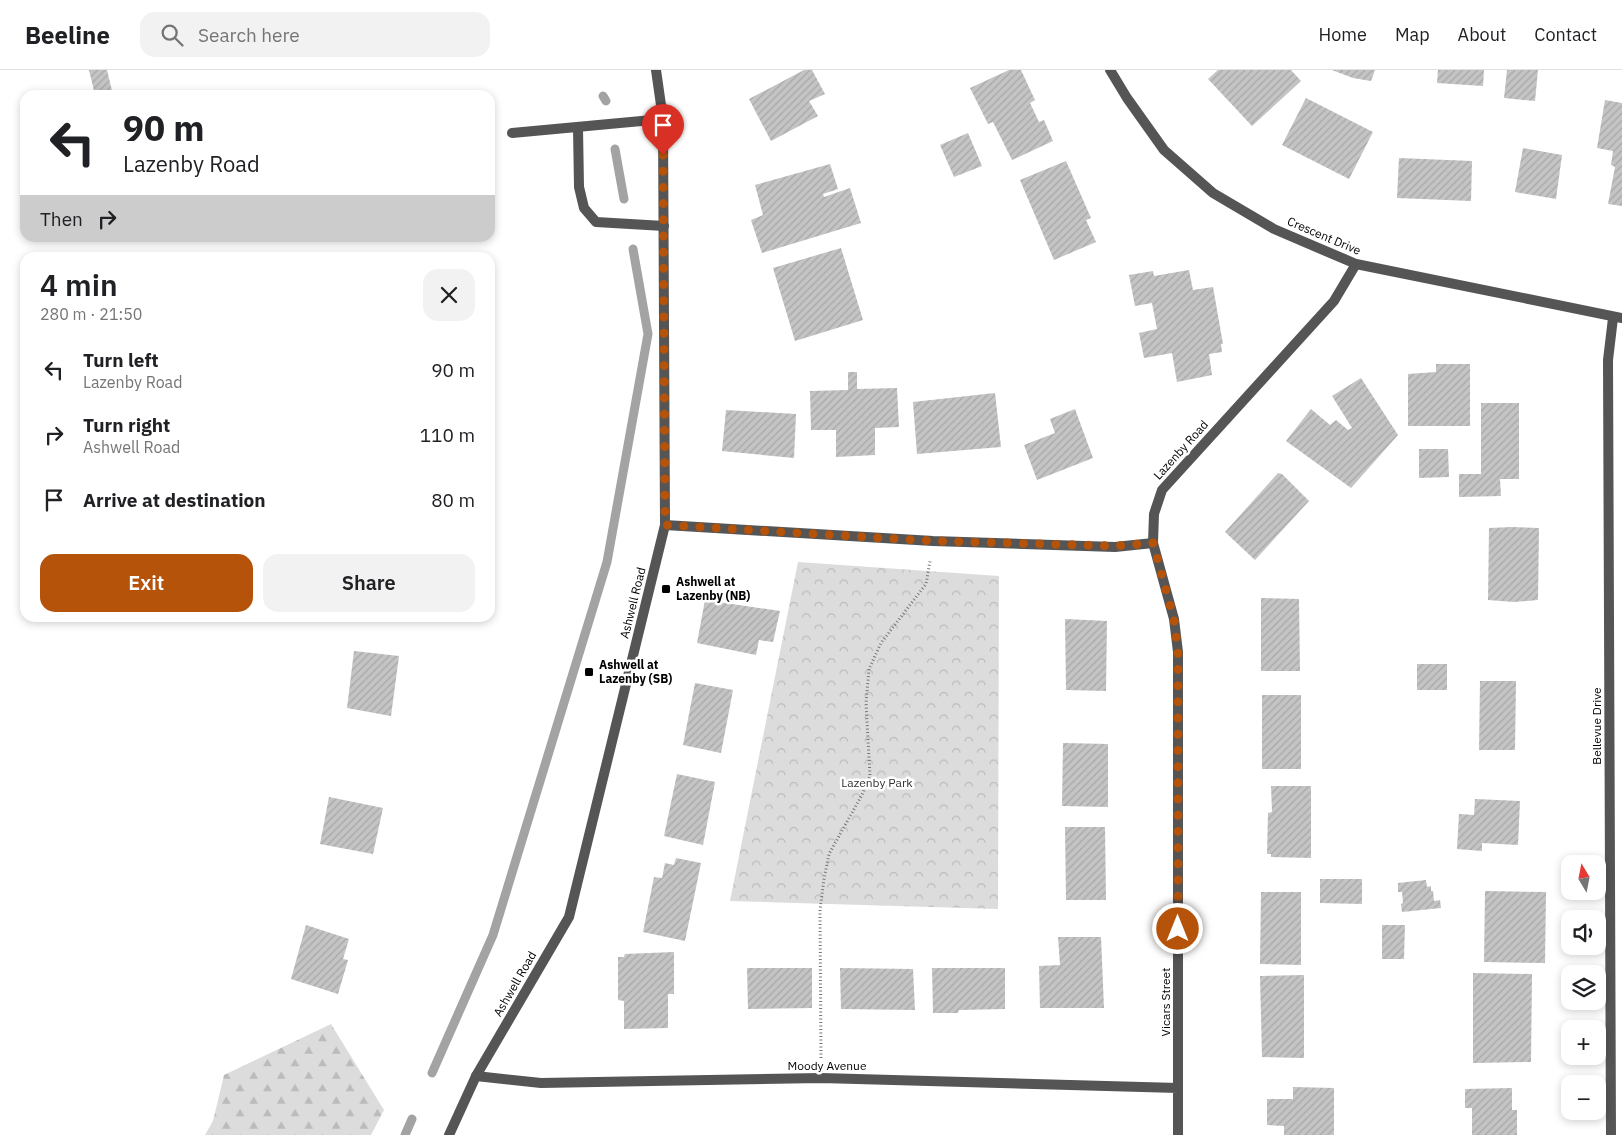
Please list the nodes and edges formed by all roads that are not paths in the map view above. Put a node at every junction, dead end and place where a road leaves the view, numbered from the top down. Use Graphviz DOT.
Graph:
graph roads {
  1 [pos="656,70"];
  2 [pos="1110,70"];
  3 [pos="663,120"];
  4 [pos="578,128"];
  5 [pos="512,133"];
  6 [pos="664,226"];
  7 [pos="1356,264"];
  8 [pos="1618,318"];
  9 [pos="665,525"];
  10 [pos="1153,543"];
  11 [pos="476,1076"];
  12 [pos="1178,1088"];
  13 [pos="449,1135"];
  14 [pos="1178,1135"];
  15 [pos="1611,1135"];
  1 -- 3 [label="street, Ashwell Road"];
  2 -- 7 [label="street, Crescent Drive"];
  3 -- 4 [label="street"];
  3 -- 6 [label="street, Ashwell Road"];
  4 -- 5 [label="street"];
  4 -- 6 [label="street"];
  6 -- 9 [label="street, Ashwell Road"];
  7 -- 8 [label="street, Crescent Drive"];
  7 -- 10 [label="street, Lazenby Road"];
  8 -- 15 [label="street, Bellevue Drive"];
  9 -- 10 [label="street"];
  9 -- 11 [label="street, Ashwell Road"];
  10 -- 12 [label="street, Vicars Street"];
  11 -- 12 [label="street, Moody Avenue"];
  11 -- 13 [label="street, Ashwell Road"];
  12 -- 14 [label="street, Vicars Street"];
}
